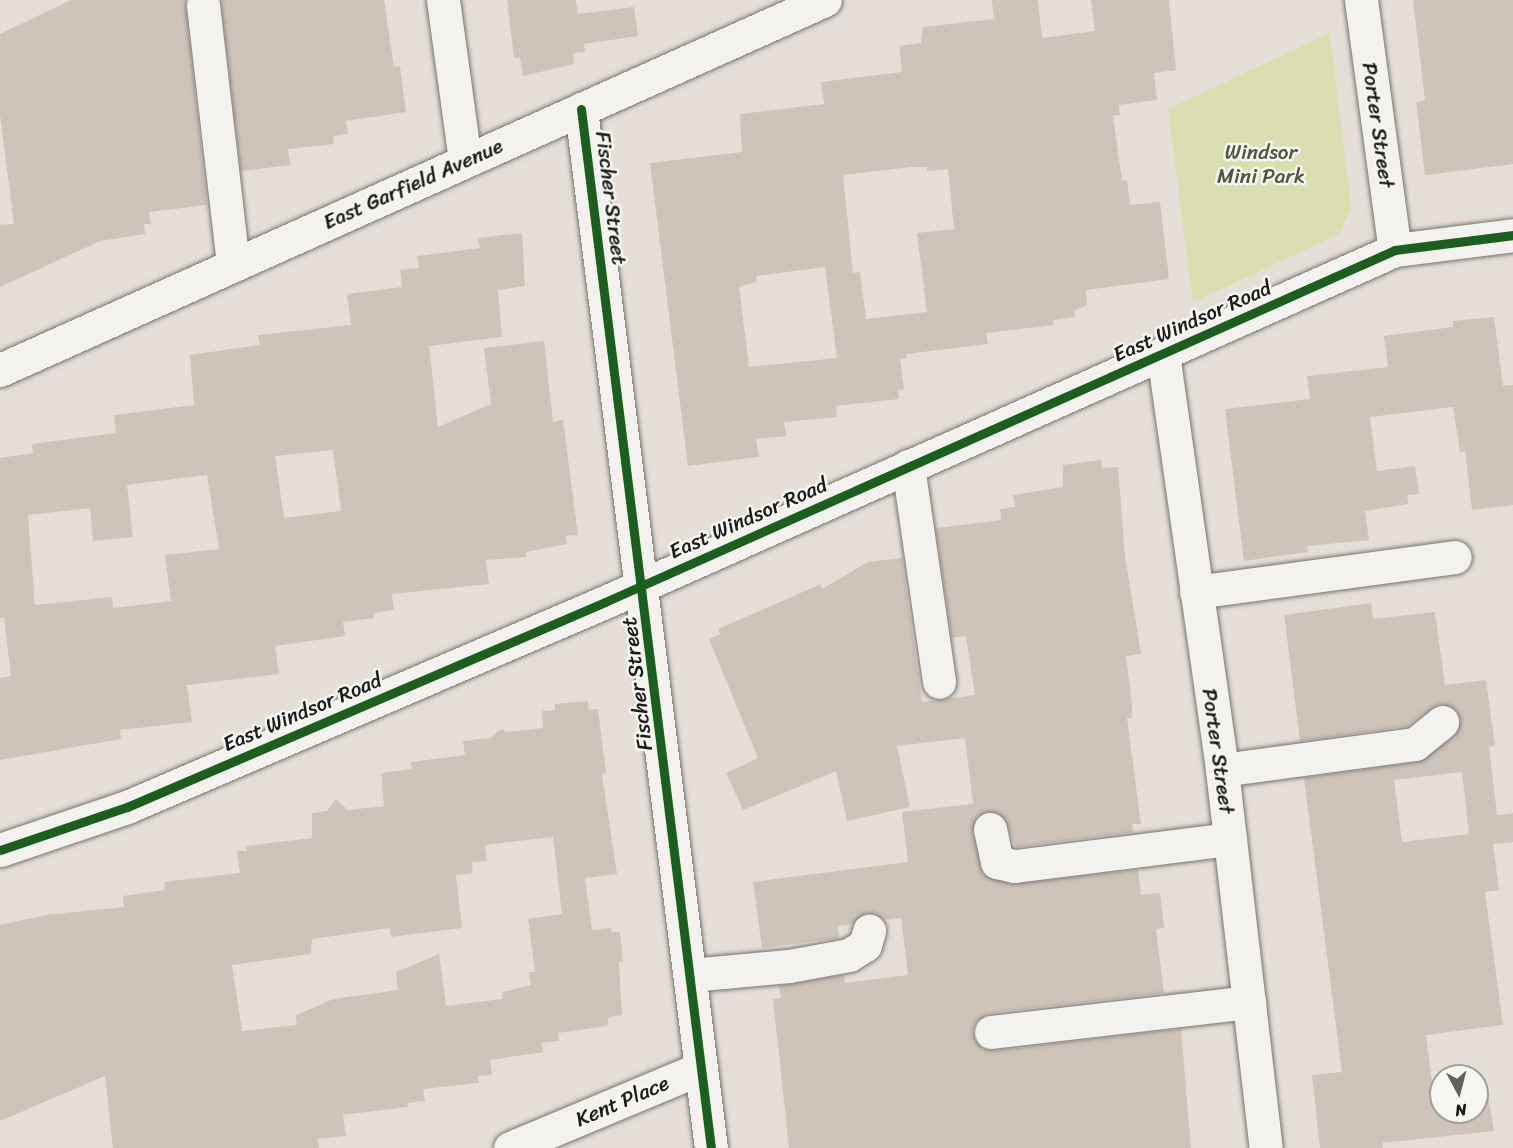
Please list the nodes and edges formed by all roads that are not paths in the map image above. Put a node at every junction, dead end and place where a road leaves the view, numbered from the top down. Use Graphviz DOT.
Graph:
graph roads {
  1 [pos="443,0"];
  2 [pos="1361,0"];
  3 [pos="811,3"];
  4 [pos="203,5"];
  5 [pos="582,109"];
  6 [pos="465,161"];
  7 [pos="1513,235"];
  8 [pos="1395,250"];
  9 [pos="233,265"];
  10 [pos="1163,354"];
  11 [pos="0,370"];
  12 [pos="908,466"];
  13 [pos="1455,557"];
  14 [pos="644,584"];
  15 [pos="1196,592"];
  16 [pos="939,682"];
  17 [pos="1442,722"];
  18 [pos="1222,770"];
  19 [pos="990,829"];
  20 [pos="1230,839"];
  21 [pos="0,850"];
  22 [pos="869,931"];
  23 [pos="690,975"];
  24 [pos="1249,1002"];
  25 [pos="991,1032"];
  26 [pos="701,1068"];
  27 [pos="510,1148"];
  28 [pos="711,1148"];
  29 [pos="1266,1148"];
  1 -- 6 [label="street"];
  2 -- 8 [label="street, Porter Street"];
  3 -- 5 [label="street, East Garfield Avenue"];
  4 -- 9 [label="street"];
  5 -- 6 [label="street, East Garfield Avenue"];
  5 -- 14 [label="street, Fischer Street"];
  6 -- 9 [label="street, East Garfield Avenue"];
  7 -- 8 [label="street, East Windsor Road"];
  8 -- 10 [label="street, East Windsor Road"];
  9 -- 11 [label="street, East Garfield Avenue"];
  10 -- 12 [label="street, East Windsor Road"];
  10 -- 15 [label="street, Porter Street"];
  12 -- 14 [label="street, East Windsor Road"];
  12 -- 16 [label="street"];
  13 -- 15 [label="street"];
  14 -- 21 [label="street, East Windsor Road"];
  14 -- 23 [label="street, Fischer Street"];
  15 -- 18 [label="street, Porter Street"];
  17 -- 18 [label="street"];
  18 -- 20 [label="street, Porter Street"];
  19 -- 20 [label="street"];
  20 -- 24 [label="street, Porter Street"];
  22 -- 23 [label="street"];
  23 -- 26 [label="street, Fischer Street"];
  24 -- 25 [label="street"];
  24 -- 29 [label="street, Porter Street"];
  26 -- 27 [label="street, Kent Place"];
  26 -- 28 [label="street, Fischer Street"];
}
